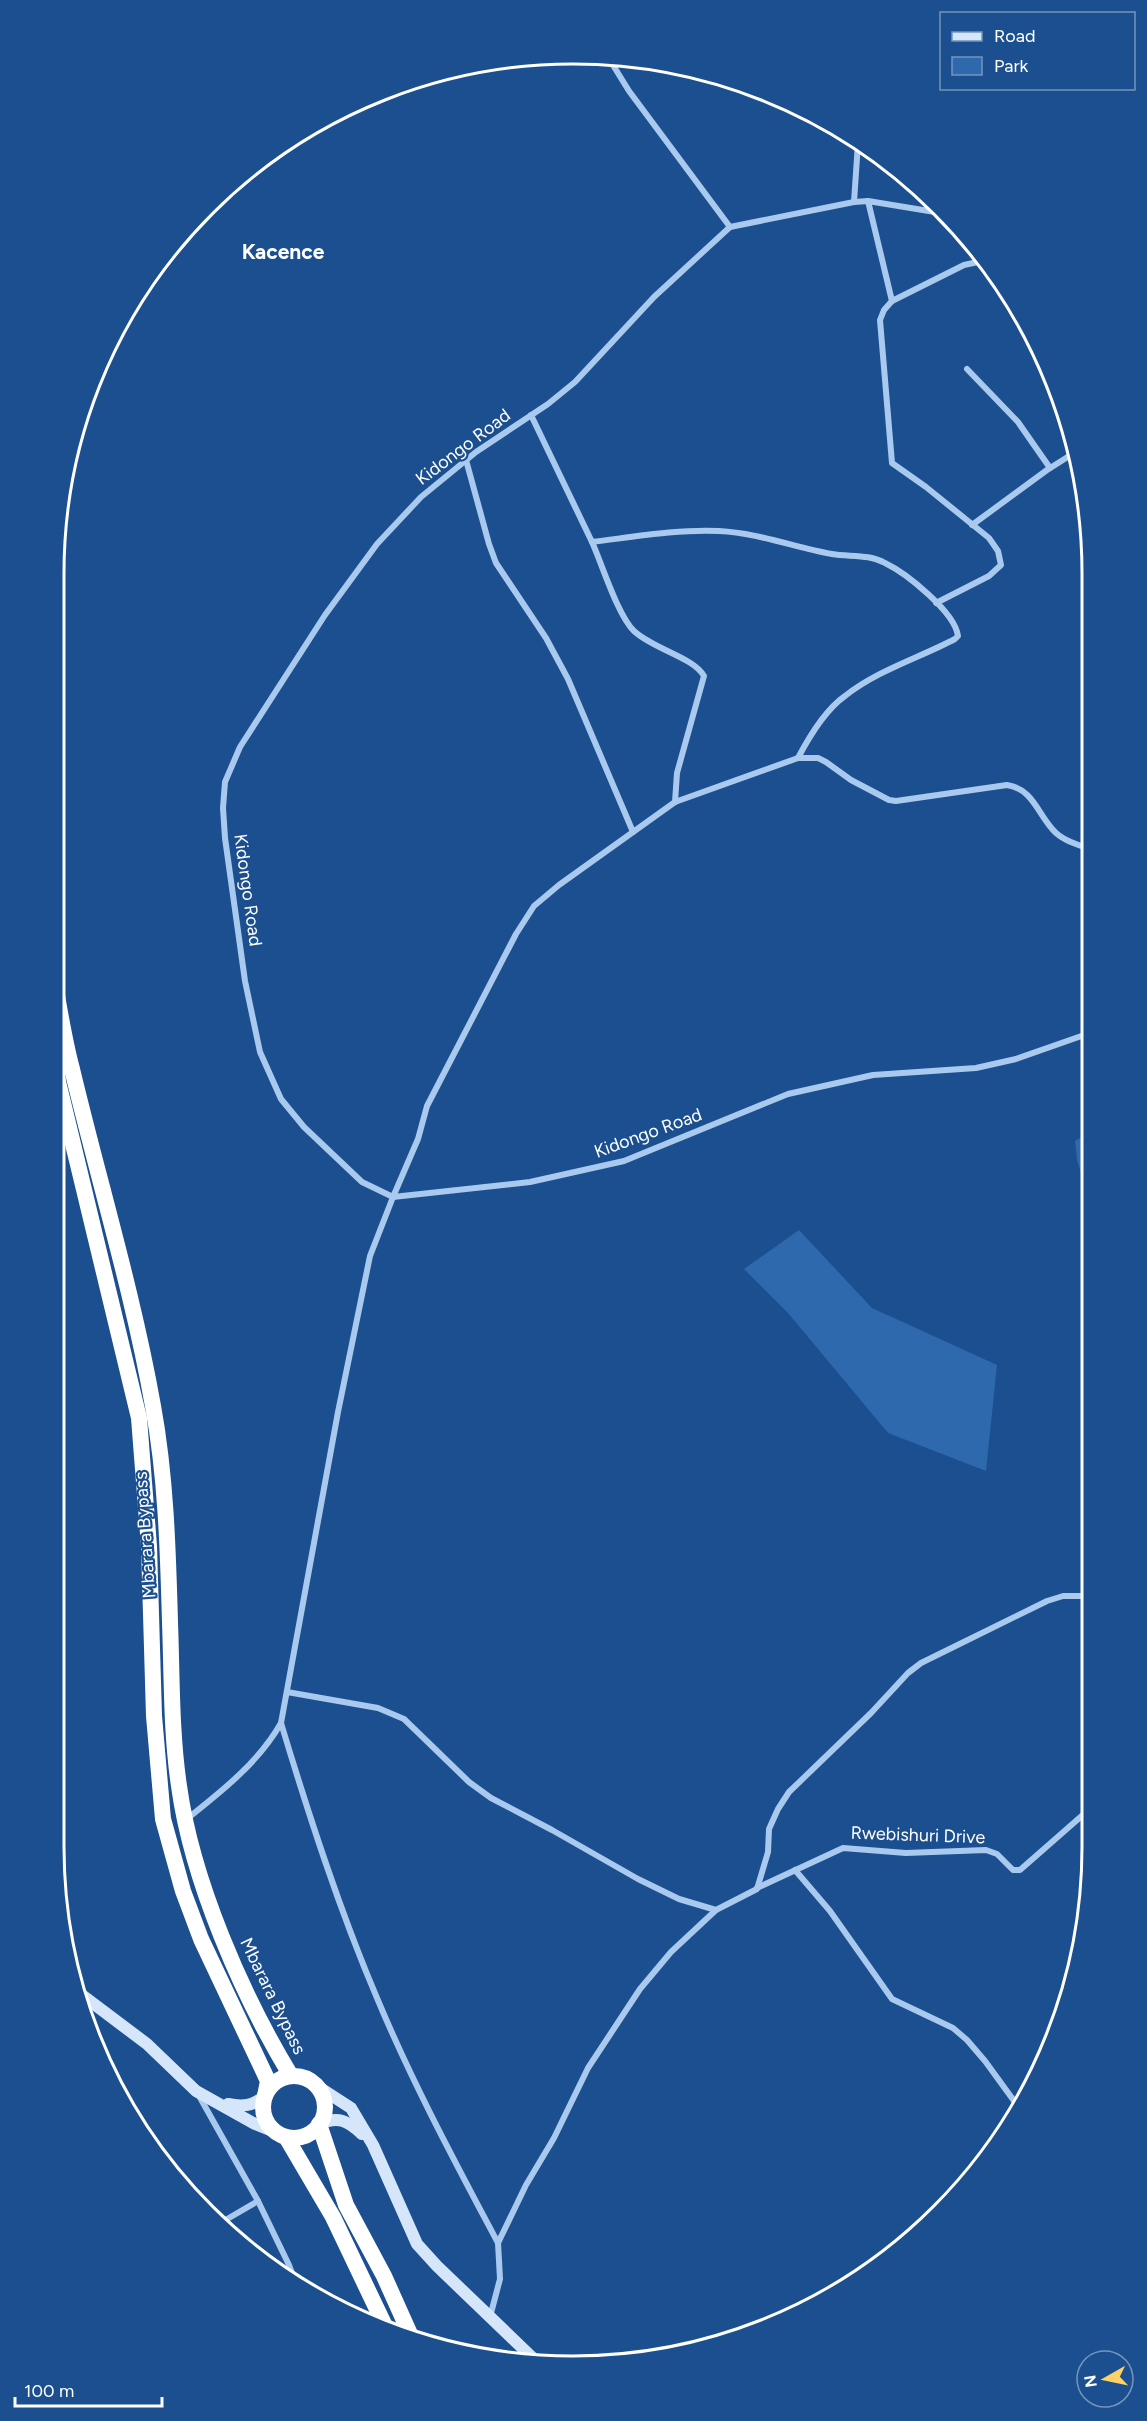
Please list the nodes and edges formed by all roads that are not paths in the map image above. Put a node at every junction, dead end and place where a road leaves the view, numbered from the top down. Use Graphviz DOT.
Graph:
graph roads {
  1 [pos="614,67"];
  2 [pos="857,151"];
  3 [pos="868,201"];
  4 [pos="854,202"];
  5 [pos="930,211"];
  6 [pos="730,227"];
  7 [pos="976,262"];
  8 [pos="892,302"];
  9 [pos="968,369"];
  10 [pos="531,415"];
  11 [pos="1069,456"];
  12 [pos="466,460"];
  13 [pos="1050,468"];
  14 [pos="972,525"];
  15 [pos="592,542"];
  16 [pos="936,603"];
  17 [pos="798,758"];
  18 [pos="675,802"];
  19 [pos="633,832"];
  20 [pos="1082,845"];
  21 [pos="64,1031"];
  22 [pos="1082,1036"];
  23 [pos="64,1107"];
  24 [pos="393,1197"];
  25 [pos="1082,1596"];
  26 [pos="286,1692"];
  27 [pos="281,1724"];
  28 [pos="1082,1816"];
  29 [pos="185,1821"];
  30 [pos="795,1870"];
  31 [pos="757,1889"];
  32 [pos="716,1910"];
  33 [pos="89,2000"];
  34 [pos="291,2076"];
  35 [pos="314,2084"];
  36 [pos="196,2091"];
  37 [pos="265,2097"];
  38 [pos="215,2100"];
  39 [pos="1014,2101"];
  40 [pos="319,2124"];
  41 [pos="281,2134"];
  42 [pos="373,2145"];
  43 [pos="258,2201"];
  44 [pos="227,2219"];
  45 [pos="498,2243"];
  46 [pos="291,2271"];
  47 [pos="490,2317"];
  48 [pos="382,2319"];
  49 [pos="407,2328"];
  50 [pos="529,2354"];
  1 -- 6 [label="street"];
  2 -- 4 [label="street"];
  3 -- 4 [label="street"];
  3 -- 5 [label="street"];
  3 -- 8 [label="street"];
  4 -- 6 [label="street"];
  6 -- 10 [label="street, Kidongo Road"];
  7 -- 8 [label="street"];
  8 -- 14 [label="street"];
  9 -- 13 [label="street"];
  10 -- 12 [label="street, Kidongo Road"];
  10 -- 15 [label="street"];
  11 -- 13 [label="street"];
  12 -- 19 [label="street"];
  12 -- 24 [label="street, Kidongo Road"];
  13 -- 14 [label="street"];
  14 -- 16 [label="street"];
  15 -- 16 [label="street"];
  15 -- 18 [label="street"];
  16 -- 17 [label="street"];
  17 -- 18 [label="street"];
  17 -- 20 [label="street"];
  18 -- 19 [label="street"];
  19 -- 24 [label="street"];
  21 -- 29 [label="highway, Mbarara Bypass"];
  22 -- 24 [label="street, Kidongo Road"];
  23 -- 37 [label="highway, Mbarara Bypass"];
  24 -- 26 [label="street"];
  25 -- 31 [label="street"];
  26 -- 27 [label="street"];
  26 -- 32 [label="street"];
  27 -- 29 [label="street"];
  27 -- 45 [label="street"];
  28 -- 30 [label="street, Rwebishuri Drive"];
  29 -- 34 [label="highway, Mbarara Bypass"];
  30 -- 31 [label="street, Rwebishuri Drive"];
  30 -- 39 [label="street"];
  31 -- 32 [label="street, Rwebishuri Drive"];
  32 -- 45 [label="street, Rwebishuri Drive"];
  33 -- 36 [label="main road"];
  34 -- 35 [label="highway"];
  34 -- 37 [label="highway"];
  35 -- 40 [label="highway"];
  35 -- 42 [label="main road"];
  36 -- 38 [label="main road"];
  36 -- 43 [label="street"];
  37 -- 38 [label="main road"];
  37 -- 41 [label="highway"];
  38 -- 41 [label="main road"];
  40 -- 41 [label="highway"];
  40 -- 42 [label="main road"];
  40 -- 49 [label="highway"];
  41 -- 48 [label="highway"];
  42 -- 47 [label="main road"];
  43 -- 44 [label="street"];
  43 -- 46 [label="street"];
  45 -- 47 [label="street"];
  47 -- 50 [label="main road"];
}
